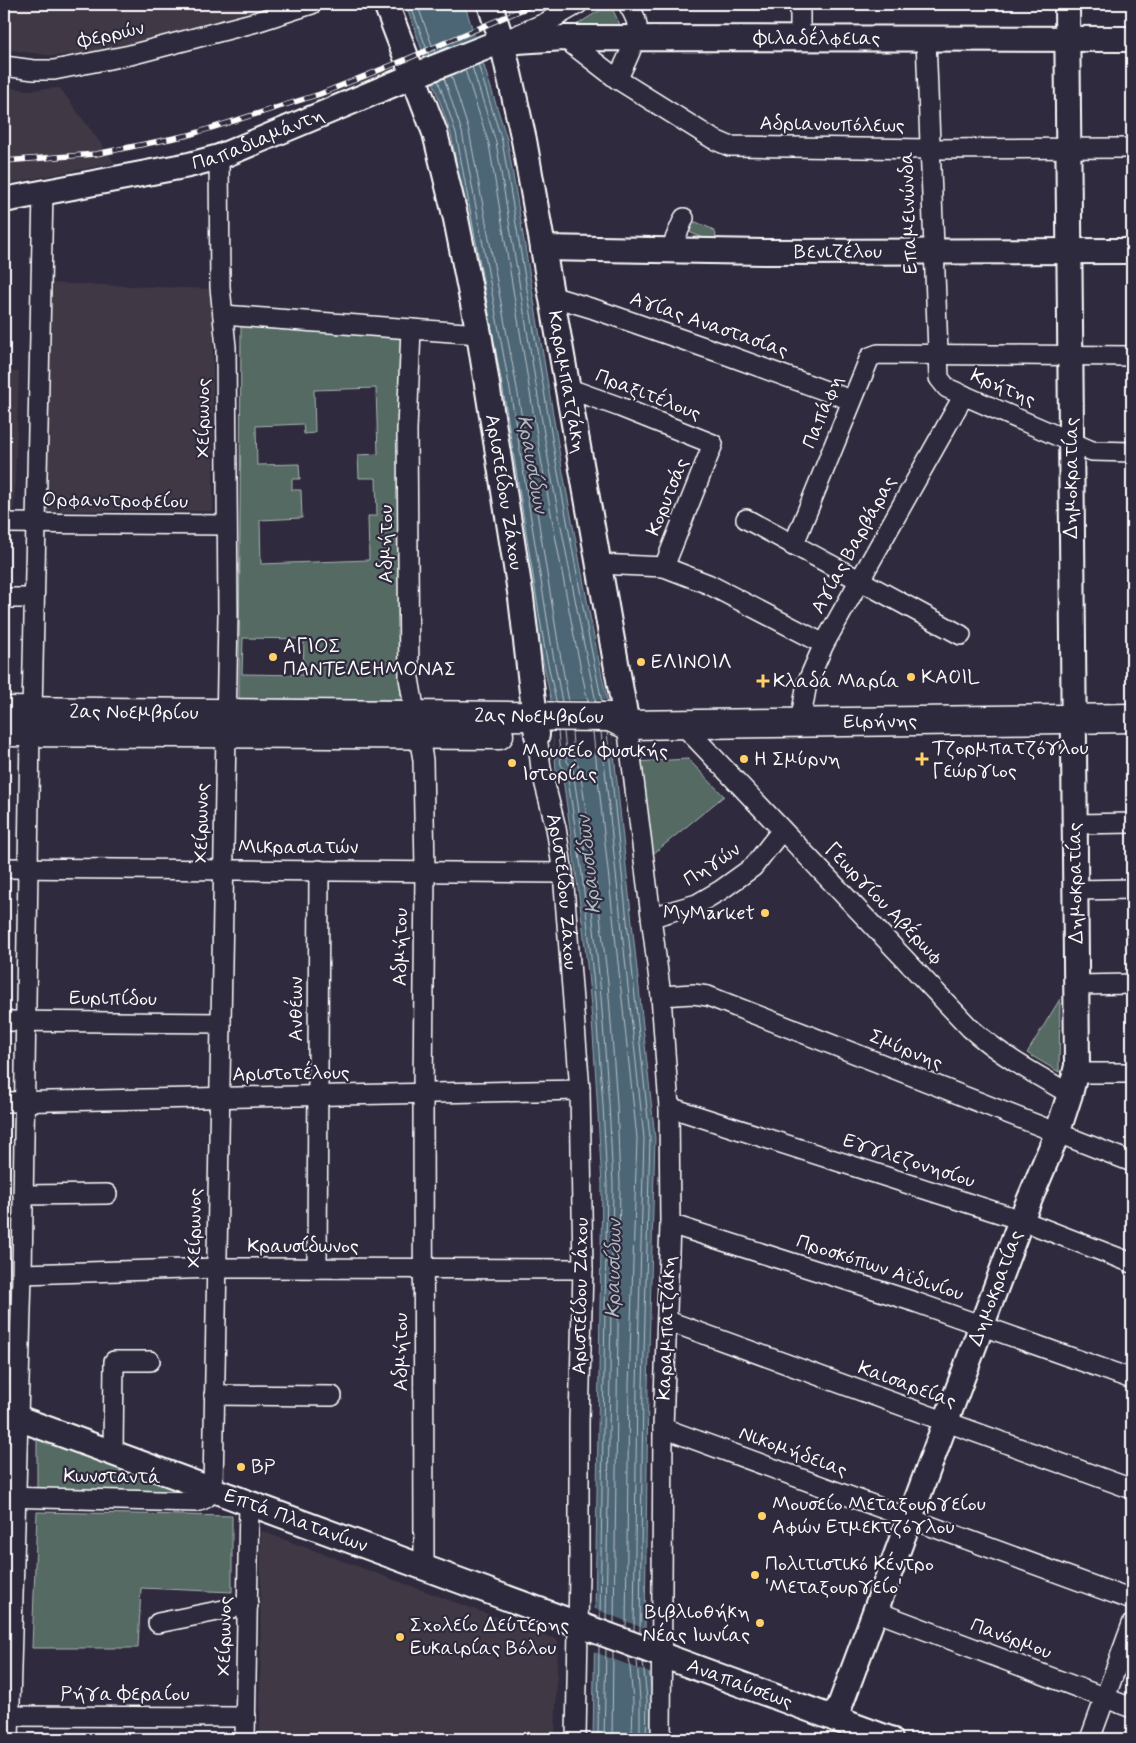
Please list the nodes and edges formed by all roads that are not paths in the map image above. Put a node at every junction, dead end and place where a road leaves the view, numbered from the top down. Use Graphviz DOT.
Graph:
graph roads {
  1 [pos="312,4"];
  2 [pos="386,4"];
  3 [pos="490,4"];
  4 [pos="578,4"];
  5 [pos="628,4"];
  6 [pos="800,4"];
  7 [pos="1067,4"];
  8 [pos="564,38"];
  9 [pos="634,38"];
  10 [pos="800,38"];
  11 [pos="926,38"];
  12 [pos="1067,38"];
  13 [pos="1132,39"];
  14 [pos="496,44"];
  15 [pos="4,66"];
  16 [pos="420,73"];
  17 [pos="617,79"];
  18 [pos="1068,148"];
  19 [pos="1132,148"];
  20 [pos="929,149"];
  21 [pos="219,158"];
  22 [pos="43,192"];
  23 [pos="4,200"];
  24 [pos="684,218"];
  25 [pos="543,248"];
  26 [pos="1069,251"];
  27 [pos="1132,251"];
  28 [pos="670,252"];
  29 [pos="934,252"];
  30 [pos="551,296"];
  31 [pos="223,316"];
  32 [pos="411,329"];
  33 [pos="479,334"];
  34 [pos="937,355"];
  35 [pos="1072,356"];
  36 [pos="1132,356"];
  37 [pos="567,388"];
  38 [pos="964,395"];
  39 [pos="851,400"];
  40 [pos="1071,442"];
  41 [pos="713,444"];
  42 [pos="1132,452"];
  43 [pos="746,519"];
  44 [pos="4,522"];
  45 [pos="35,523"];
  46 [pos="226,525"];
  47 [pos="793,546"];
  48 [pos="598,564"];
  49 [pos="664,567"];
  50 [pos="860,581"];
  51 [pos="4,598"];
  52 [pos="34,598"];
  53 [pos="961,635"];
  54 [pos="824,644"];
  55 [pos="4,711"];
  56 [pos="1132,718"];
  57 [pos="1074,719"];
  58 [pos="227,723"];
  59 [pos="800,723"];
  60 [pos="682,724"];
  61 [pos="22,725"];
  62 [pos="417,725"];
  63 [pos="544,726"];
  64 [pos="616,726"];
  65 [pos="1132,823"];
  66 [pos="1075,824"];
  67 [pos="782,830"];
  68 [pos="4,868"];
  69 [pos="28,868"];
  70 [pos="224,870"];
  71 [pos="319,870"];
  72 [pos="425,871"];
  73 [pos="563,873"];
  74 [pos="1132,889"];
  75 [pos="1076,890"];
  76 [pos="652,916"];
  77 [pos="1132,984"];
  78 [pos="1077,985"];
  79 [pos="661,996"];
  80 [pos="4,1021"];
  81 [pos="25,1021"];
  82 [pos="221,1023"];
  83 [pos="1132,1073"];
  84 [pos="1073,1084"];
  85 [pos="580,1090"];
  86 [pos="422,1094"];
  87 [pos="318,1096"];
  88 [pos="220,1098"];
  89 [pos="4,1102"];
  90 [pos="24,1102"];
  91 [pos="669,1108"];
  92 [pos="1057,1134"];
  93 [pos="1132,1162"];
  94 [pos="108,1194"];
  95 [pos="23,1195"];
  96 [pos="1021,1220"];
  97 [pos="670,1224"];
  98 [pos="1132,1263"];
  99 [pos="423,1267"];
  100 [pos="217,1268"];
  101 [pos="317,1268"];
  102 [pos="583,1269"];
  103 [pos="22,1274"];
  104 [pos="668,1321"];
  105 [pos="982,1325"];
  106 [pos="150,1361"];
  107 [pos="1132,1379"];
  108 [pos="214,1395"];
  109 [pos="332,1396"];
  110 [pos="11,1416"];
  111 [pos="946,1423"];
  112 [pos="663,1428"];
  113 [pos="113,1453"];
  114 [pos="213,1489"];
  115 [pos="1132,1490"];
  116 [pos="10,1497"];
  117 [pos="249,1502"];
  118 [pos="909,1520"];
  119 [pos="424,1567"];
  120 [pos="8,1599"];
  121 [pos="1132,1600"];
  122 [pos="248,1605"];
  123 [pos="875,1611"];
  124 [pos="158,1623"];
  125 [pos="1132,1624"];
  126 [pos="583,1626"];
  127 [pos="658,1654"];
  128 [pos="1106,1698"];
  129 [pos="1132,1708"];
  130 [pos="7,1716"];
  131 [pos="246,1717"];
  132 [pos="835,1719"];
  133 [pos="10,1739"];
  134 [pos="245,1739"];
  135 [pos="576,1739"];
  136 [pos="661,1739"];
  137 [pos="889,1739"];
  138 [pos="1090,1739"];
  1 -- 15 [label="street, Φερρών"];
  2 -- 16 [label="street, Αριστείδου Ζάχου"];
  3 -- 14 [label="street, Καραμπατζάκη"];
  4 -- 14 [label="street"];
  5 -- 9 [label="street"];
  6 -- 10 [label="street"];
  7 -- 12 [label="street, Δημοκρατίας"];
  8 -- 9 [label="street, Φιλαδέλφειας"];
  8 -- 14 [label="street, Φιλαδέλφειας"];
  8 -- 17 [label="street, Αδριανουπόλεως"];
  9 -- 10 [label="street, Φιλαδέλφειας"];
  9 -- 17 [label="street"];
  10 -- 11 [label="street, Φιλαδέλφειας"];
  11 -- 12 [label="street, Φιλαδέλφειας"];
  11 -- 20 [label="street, Επαμεινώνδα"];
  12 -- 13 [label="street, Φιλαδέλφειας"];
  12 -- 18 [label="street, Δημοκρατίας"];
  14 -- 16 [label="street, Παπαδιαμάντη"];
  14 -- 25 [label="street, Καραμπατζάκη"];
  16 -- 21 [label="street, Παπαδιαμάντη"];
  16 -- 33 [label="street, Αριστείδου Ζάχου"];
  17 -- 20 [label="street, Αδριανουπόλεως"];
  18 -- 19 [label="street, Αδριανουπόλεως"];
  18 -- 20 [label="street, Αδριανουπόλεως"];
  18 -- 26 [label="street, Δημοκρατίας"];
  20 -- 29 [label="street, Επαμεινώνδα"];
  21 -- 22 [label="street, Παπαδιαμάντη"];
  21 -- 31 [label="street, Χείρωνος"];
  22 -- 23 [label="street, Παπαδιαμάντη"];
  22 -- 45 [label="street"];
  24 -- 28 [label="street"];
  25 -- 28 [label="street, Βενιζέλου"];
  25 -- 30 [label="street, Καραμπατζάκη"];
  26 -- 27 [label="street, Βενιζέλου"];
  26 -- 29 [label="street, Βενιζέλου"];
  26 -- 35 [label="street, Δημοκρατίας"];
  28 -- 29 [label="street, Βενιζέλου"];
  29 -- 34 [label="street, Επαμεινώνδα"];
  30 -- 37 [label="street, Καραμπατζάκη"];
  30 -- 39 [label="street, Αγίας Αναστασίας"];
  31 -- 32 [label="street"];
  31 -- 46 [label="street, Χείρωνος"];
  32 -- 33 [label="street"];
  32 -- 62 [label="street, Αδμήτου"];
  33 -- 63 [label="street, Αριστείδου Ζάχου"];
  34 -- 35 [label="street"];
  34 -- 38 [label="street, Κρήτης"];
  34 -- 39 [label="street, Παπάφη"];
  35 -- 36 [label="street"];
  35 -- 40 [label="street, Δημοκρατίας"];
  37 -- 41 [label="street, Πραξιτέλους"];
  37 -- 48 [label="street, Καραμπατζάκη"];
  38 -- 40 [label="street, Κρήτης"];
  38 -- 50 [label="street, Αγίας Βαρβάρας"];
  39 -- 47 [label="street, Παπάφη"];
  40 -- 42 [label="street, Κρήτης"];
  40 -- 57 [label="street, Δημοκρατίας"];
  41 -- 49 [label="street, Κορυτσάς"];
  43 -- 47 [label="street"];
  44 -- 45 [label="street, Ορφανοτροφείου"];
  45 -- 46 [label="street, Ορφανοτροφείου"];
  45 -- 52 [label="street"];
  46 -- 58 [label="street, Χείρωνος"];
  47 -- 50 [label="street"];
  48 -- 49 [label="street"];
  48 -- 64 [label="street, Καραμπατζάκη"];
  49 -- 54 [label="street"];
  50 -- 53 [label="street"];
  50 -- 54 [label="street, Αγίας Βαρβάρας"];
  51 -- 52 [label="street"];
  52 -- 61 [label="street"];
  54 -- 59 [label="street, Αγίας Βαρβάρας"];
  55 -- 61 [label="main road, 2ας Νοεμβρίου"];
  56 -- 57 [label="main road, Ειρήνης"];
  57 -- 59 [label="main road, Ειρήνης"];
  57 -- 66 [label="street, Δημοκρατίας"];
  58 -- 61 [label="main road, 2ας Νοεμβρίου"];
  58 -- 62 [label="main road, 2ας Νοεμβρίου"];
  58 -- 70 [label="street, Χείρωνος"];
  59 -- 60 [label="main road, Ειρήνης"];
  60 -- 64 [label="main road, Ειρήνης"];
  60 -- 67 [label="street, Γεωργίου Αβέρωφ"];
  61 -- 69 [label="street"];
  62 -- 63 [label="main road, 2ας Νοεμβρίου"];
  62 -- 72 [label="street, Αδμήτου"];
  63 -- 64 [label="main road, 2ας Νοεμβρίου"];
  63 -- 73 [label="street, Αριστείδου Ζάχου"];
  64 -- 76 [label="street, Καραμπατζάκη"];
  65 -- 66 [label="street"];
  66 -- 75 [label="street, Δημοκρατίας"];
  67 -- 76 [label="street, Πηγών"];
  67 -- 84 [label="street, Γεωργίου Αβέρωφ"];
  68 -- 69 [label="street, Μικρασιατών"];
  69 -- 70 [label="street, Μικρασιατών"];
  69 -- 81 [label="street"];
  70 -- 71 [label="street, Μικρασιατών"];
  70 -- 82 [label="street, Χείρωνος"];
  71 -- 72 [label="street, Μικρασιατών"];
  71 -- 87 [label="street, Ανθέων"];
  72 -- 73 [label="street, Μικρασιατών"];
  72 -- 86 [label="street, Αδμήτου"];
  73 -- 85 [label="street, Αριστείδου Ζάχου"];
  74 -- 75 [label="street"];
  75 -- 78 [label="street, Δημοκρατίας"];
  76 -- 79 [label="street, Καραμπατζάκη"];
  77 -- 78 [label="street"];
  78 -- 84 [label="street, Δημοκρατίας"];
  79 -- 91 [label="street, Καραμπατζάκη"];
  79 -- 92 [label="street, Σμύρνης"];
  80 -- 81 [label="street, Ευριπίδου"];
  81 -- 82 [label="street, Ευριπίδου"];
  81 -- 90 [label="street"];
  82 -- 88 [label="street, Χείρωνος"];
  83 -- 84 [label="street"];
  84 -- 92 [label="street, Δημοκρατίας"];
  85 -- 86 [label="street, Αριστοτέλους"];
  85 -- 102 [label="street, Αριστείδου Ζάχου"];
  86 -- 87 [label="street, Αριστοτέλους"];
  86 -- 99 [label="street, Αδμήτου"];
  87 -- 88 [label="street, Αριστοτέλους"];
  87 -- 101 [label="street, Ανθέων"];
  88 -- 90 [label="street, Αριστοτέλους"];
  88 -- 100 [label="street, Χείρωνος"];
  89 -- 90 [label="street, Αριστοτέλους"];
  90 -- 95 [label="street"];
  91 -- 96 [label="street, Εγγλεζονησίου"];
  91 -- 97 [label="street, Καραμπατζάκη"];
  92 -- 93 [label="street, Σμύρνης"];
  92 -- 96 [label="street, Δημοκρατίας"];
  94 -- 95 [label="street"];
  95 -- 103 [label="street"];
  96 -- 98 [label="street, Εγγλεζονησίου"];
  96 -- 105 [label="street, Δημοκρατίας"];
  97 -- 104 [label="street, Καραμπατζάκη"];
  97 -- 105 [label="street, Προσκόπων Αϊδινίου"];
  99 -- 101 [label="street, Κραυσίδωνος"];
  99 -- 102 [label="street, Κραυσίδωνος"];
  99 -- 119 [label="street, Αδμήτου"];
  100 -- 101 [label="street, Κραυσίδωνος"];
  100 -- 103 [label="street, Κραυσίδωνος"];
  100 -- 108 [label="street, Χείρωνος"];
  102 -- 126 [label="street, Αριστείδου Ζάχου"];
  103 -- 110 [label="street"];
  104 -- 111 [label="street, Καισαρείας"];
  104 -- 112 [label="street, Καραμπατζάκη"];
  105 -- 107 [label="street, Προσκόπων Αϊδινίου"];
  105 -- 111 [label="street, Δημοκρατίας"];
  106 -- 113 [label="street"];
  108 -- 109 [label="street"];
  108 -- 114 [label="street, Χείρωνος"];
  110 -- 113 [label="street, Επτά Πλατανίων"];
  110 -- 116 [label="street"];
  111 -- 115 [label="street, Καισαρείας"];
  111 -- 118 [label="street, Δημοκρατίας"];
  112 -- 118 [label="street, Νικομήδειας"];
  112 -- 127 [label="street, Καραμπατζάκη"];
  113 -- 114 [label="street, Επτά Πλατανίων"];
  114 -- 116 [label="street, Κωνσταντά"];
  114 -- 117 [label="street, Επτά Πλατανίων"];
  116 -- 120 [label="street"];
  117 -- 119 [label="street, Επτά Πλατανίων"];
  117 -- 122 [label="street, Χείρωνος"];
  118 -- 121 [label="street, Νικομήδειας"];
  118 -- 123 [label="street, Δημοκρατίας"];
  119 -- 126 [label="street, Επτά Πλατανίων"];
  120 -- 130 [label="street"];
  122 -- 124 [label="street"];
  122 -- 131 [label="street, Χείρωνος"];
  123 -- 128 [label="street, Πανόρμου"];
  123 -- 132 [label="street, Δημοκρατίας"];
  125 -- 128 [label="street"];
  126 -- 127 [label="street, Αναπαύσεως"];
  126 -- 135 [label="street, Αριστείδου Ζάχου"];
  127 -- 132 [label="street, Αναπαύσεως"];
  127 -- 136 [label="street, Καραμπατζάκη"];
  128 -- 129 [label="street, Πανόρμου"];
  128 -- 138 [label="street"];
  130 -- 131 [label="street, Ρήγα Φεραίου"];
  130 -- 133 [label="street"];
  131 -- 134 [label="street, Χείρωνος"];
  132 -- 137 [label="street, Αναπαύσεως"];
}
